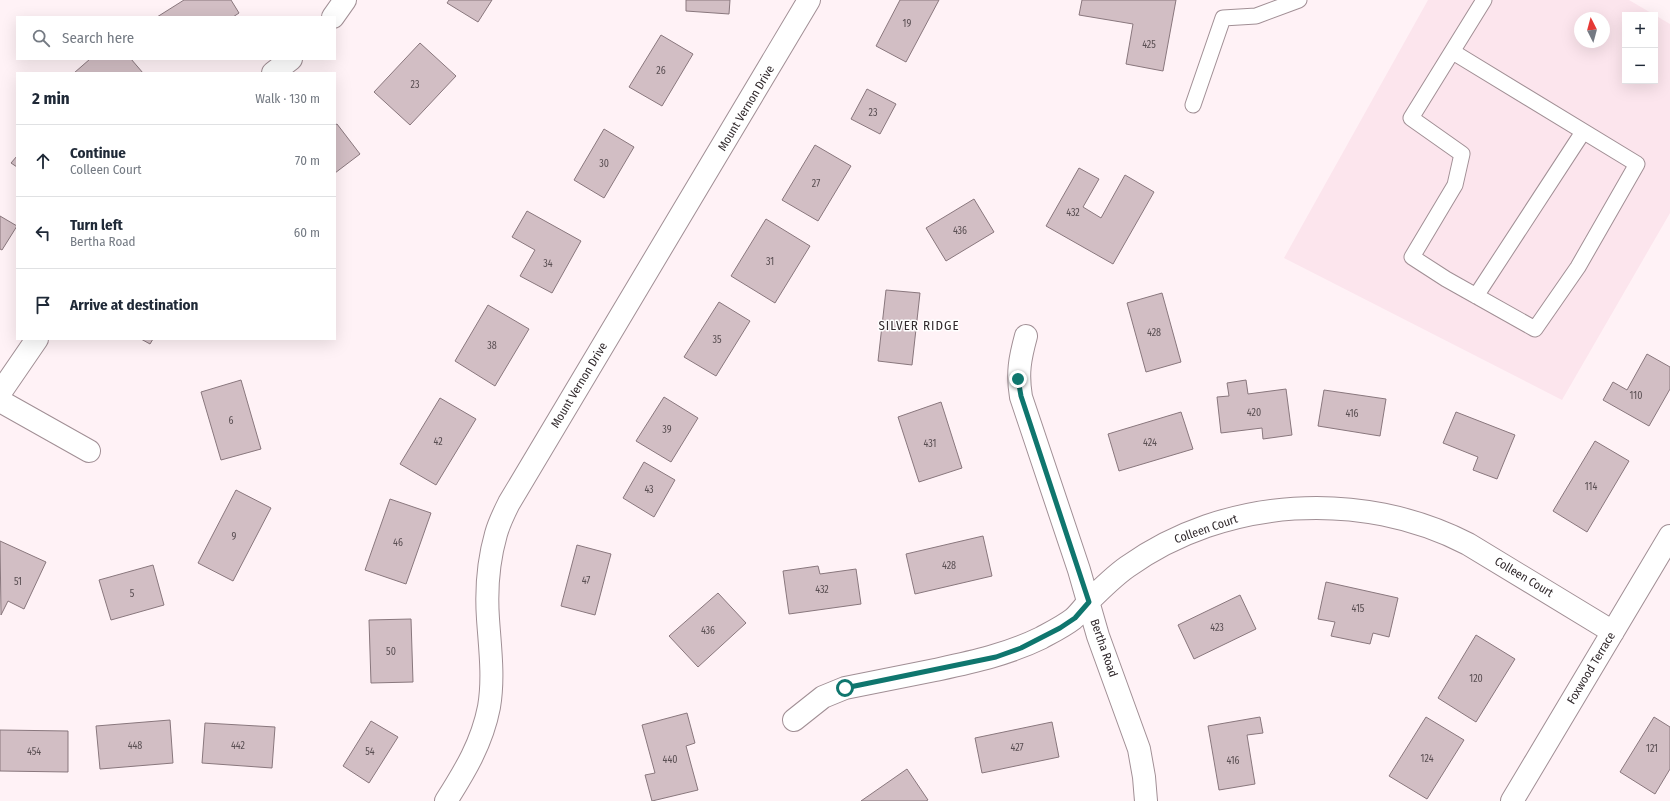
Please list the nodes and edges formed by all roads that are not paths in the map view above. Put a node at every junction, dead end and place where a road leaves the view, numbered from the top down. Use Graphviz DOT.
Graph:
graph roads {
  1 [pos="344,0"];
  2 [pos="809,0"];
  3 [pos="1299,0"];
  4 [pos="1484,0"];
  5 [pos="334,16"];
  6 [pos="1453,52"];
  7 [pos="290,60"];
  8 [pos="274,72"];
  9 [pos="1193,105"];
  10 [pos="1583,132"];
  11 [pos="1476,296"];
  12 [pos="1026,336"];
  13 [pos="35,340"];
  14 [pos="0,393"];
  15 [pos="0,401"];
  16 [pos="89,451"];
  17 [pos="1670,536"];
  18 [pos="1089,602"];
  19 [pos="1613,632"];
  20 [pos="794,720"];
  21 [pos="446,801"];
  22 [pos="1146,801"];
  23 [pos="1512,801"];
  1 -- 5 [label="street"];
  2 -- 21 [label="street, Mount Vernon Drive"];
  3 -- 9 [label="lane"];
  4 -- 6 [label="lane"];
  6 -- 10 [label="lane"];
  6 -- 11 [label="lane"];
  7 -- 8 [label="street"];
  10 -- 11 [label="lane"];
  10 -- 11 [label="lane"];
  12 -- 18 [label="street, Bertha Road"];
  13 -- 14 [label="street"];
  15 -- 16 [label="street"];
  17 -- 19 [label="street, Foxwood Terrace"];
  18 -- 19 [label="street, Colleen Court"];
  18 -- 20 [label="street, Colleen Court"];
  18 -- 22 [label="street, Bertha Road"];
  19 -- 23 [label="street, Foxwood Terrace"];
}
